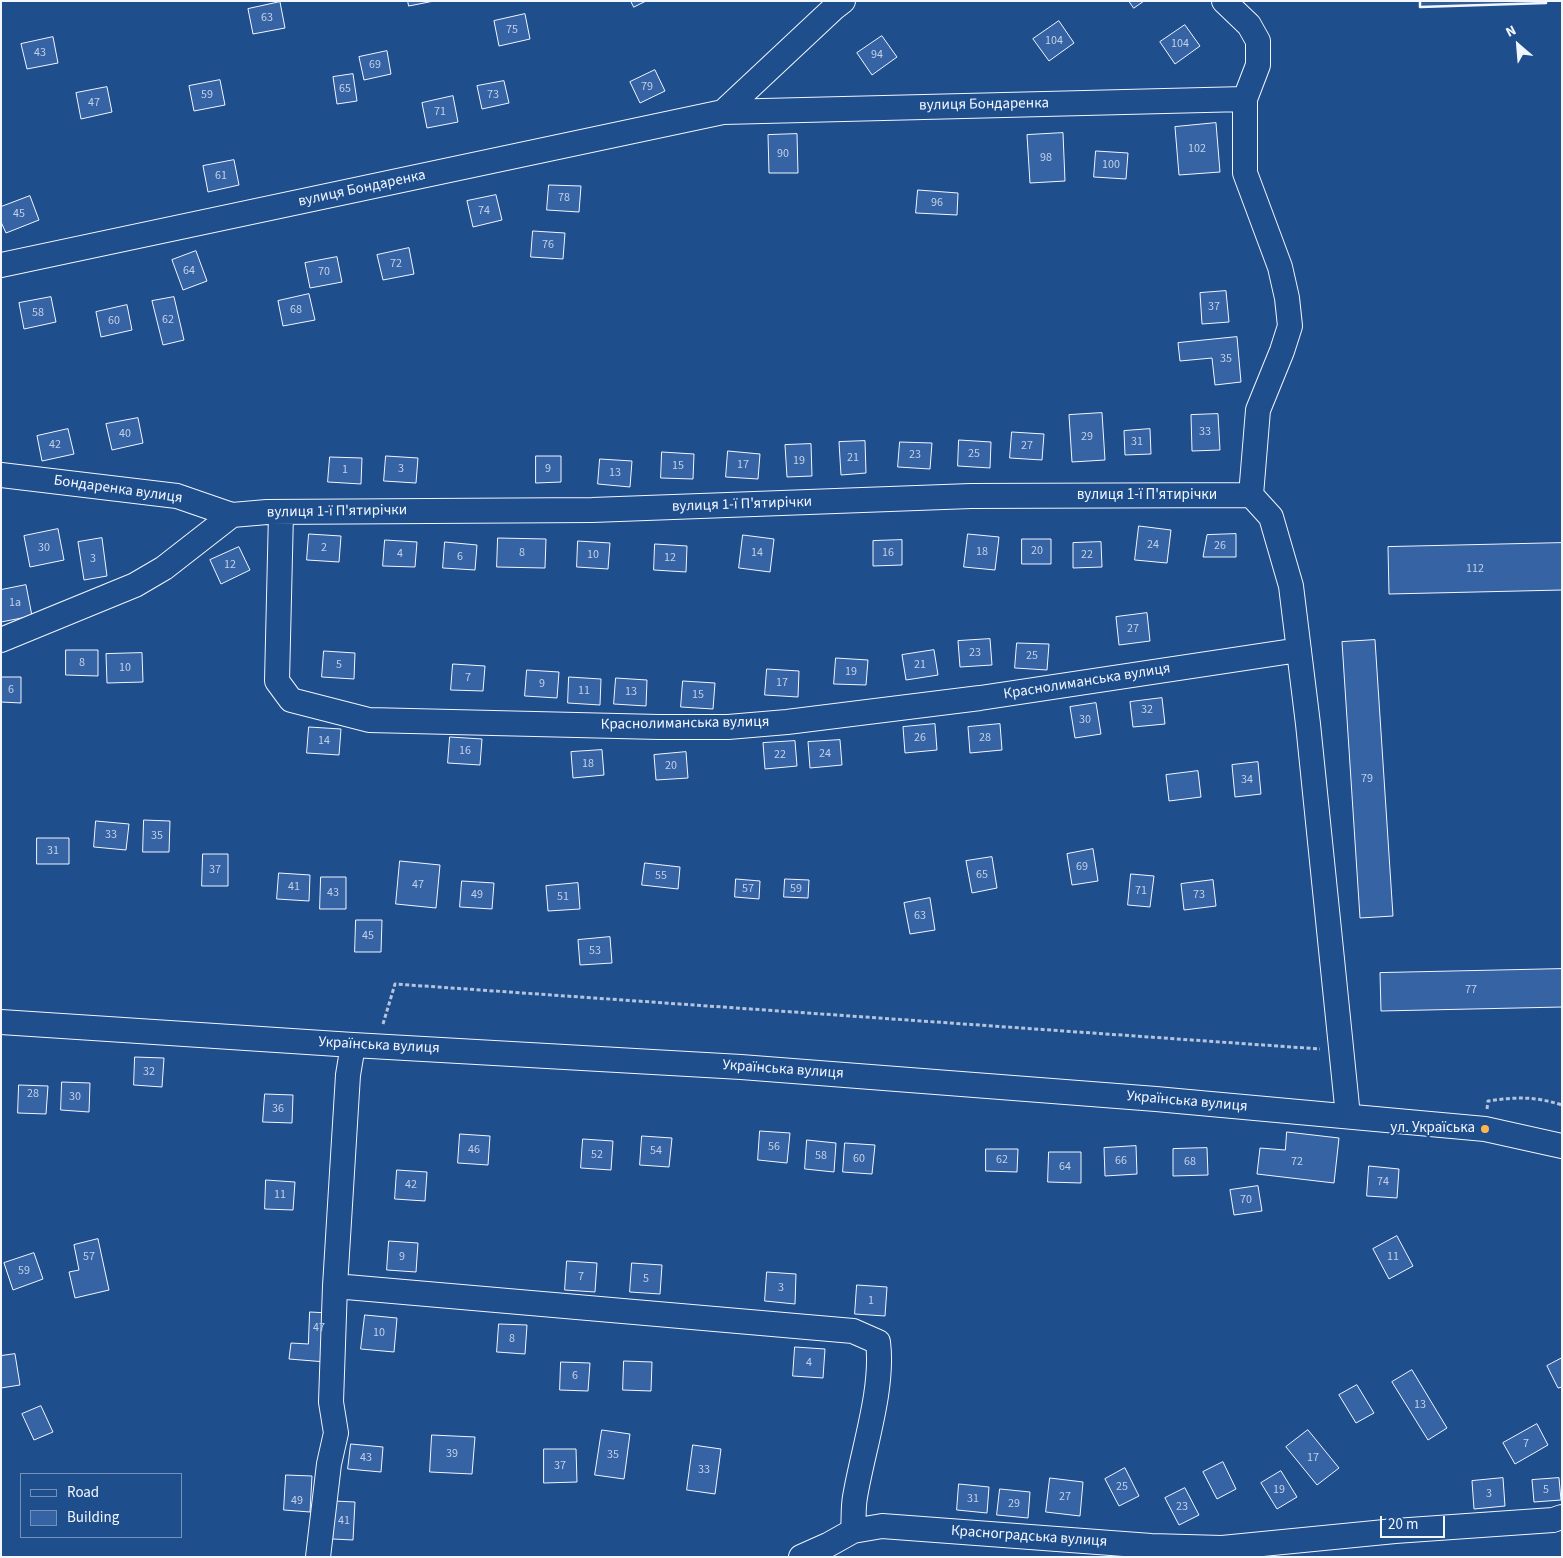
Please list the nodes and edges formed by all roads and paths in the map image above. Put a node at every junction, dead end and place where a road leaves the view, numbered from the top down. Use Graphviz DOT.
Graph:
graph roads {
  1 [pos="1224,1"];
  2 [pos="835,3"];
  3 [pos="1245,99"];
  4 [pos="723,112"];
  5 [pos="1,265"];
  6 [pos="1,475"];
  7 [pos="1252,495"];
  8 [pos="281,512"];
  9 [pos="232,515"];
  10 [pos="1,640"];
  11 [pos="1299,650"];
  12 [pos="1,1022"];
  13 [pos="353,1045"];
  14 [pos="377,1046"];
  15 [pos="1341,1052"];
  16 [pos="1488,1101"];
  17 [pos="1562,1105"];
  18 [pos="1348,1116"];
  19 [pos="1562,1146"];
  20 [pos="334,1286"];
  21 [pos="1562,1517"];
  22 [pos="853,1531"];
  23 [pos="318,1557"];
  24 [pos="801,1557"];
  1 -- 3 [label="street"];
  2 -- 4 [label="street"];
  3 -- 4 [label="street, вулиця Бондаренка"];
  3 -- 7 [label="street"];
  4 -- 5 [label="street, вулиця Бондаренка"];
  6 -- 9 [label="street, Бондаренка вулиця"];
  7 -- 8 [label="street, вулиця 1-ї П'ятирічки"];
  7 -- 11 [label="street"];
  8 -- 9 [label="street, вулиця 1-ї П'ятирічки"];
  8 -- 11 [label="street, Краснолиманська вулиця"];
  9 -- 10 [label="street"];
  11 -- 15 [label="street"];
  12 -- 13 [label="street, Українська вулиця"];
  13 -- 14 [label="street, Українська вулиця"];
  13 -- 20 [label="street"];
  14 -- 15 [label="path"];
  14 -- 18 [label="street, Українська вулиця"];
  15 -- 18 [label="street"];
  16 -- 17 [label="path"];
  18 -- 19 [label="street, Українська вулиця"];
  20 -- 22 [label="street"];
  20 -- 23 [label="street"];
  21 -- 22 [label="street, Красноградська вулиця"];
  22 -- 24 [label="street, Красноградська вулиця"];
}
